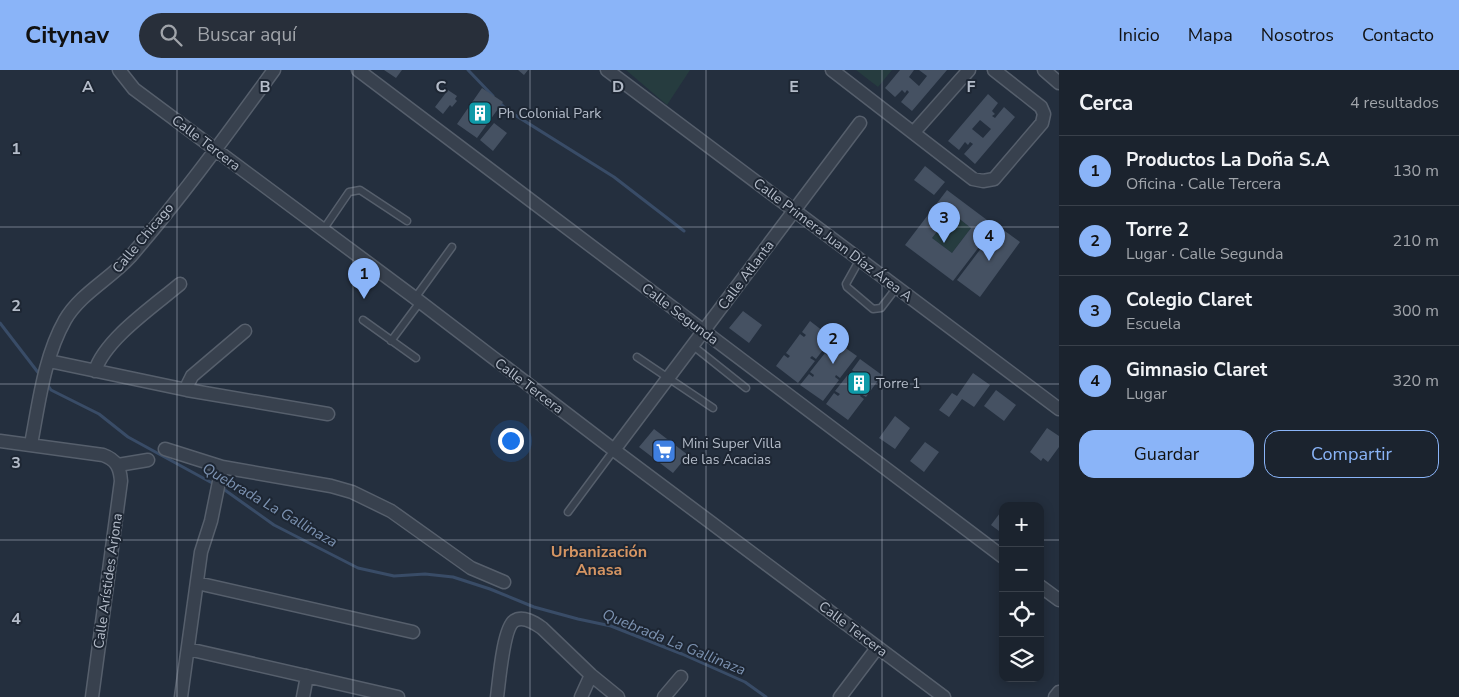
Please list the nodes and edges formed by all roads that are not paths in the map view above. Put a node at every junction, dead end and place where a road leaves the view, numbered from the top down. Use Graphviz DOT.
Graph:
graph roads {
  1 [pos="119,70"];
  2 [pos="274,70"];
  3 [pos="358,70"];
  4 [pos="607,70"];
  5 [pos="832,70"];
  6 [pos="969,70"];
  7 [pos="994,70"];
  8 [pos="1044,70"];
  9 [pos="1059,83"];
  10 [pos="860,123"];
  11 [pos="914,132"];
  12 [pos="215,150"];
  13 [pos="794,212"];
  14 [pos="407,221"];
  15 [pos="323,230"];
  16 [pos="452,247"];
  17 [pos="860,260"];
  18 [pos="180,284"];
  19 [pos="897,287"];
  20 [pos="418,300"];
  21 [pos="363,320"];
  22 [pos="245,331"];
  23 [pos="703,332"];
  24 [pos="391,341"];
  25 [pos="692,345"];
  26 [pos="637,357"];
  27 [pos="416,358"];
  28 [pos="48,364"];
  29 [pos="95,371"];
  30 [pos="668,378"];
  31 [pos="746,388"];
  32 [pos="187,390"];
  33 [pos="713,408"];
  34 [pos="1059,409"];
  35 [pos="328,414"];
  36 [pos="0,441"];
  37 [pos="31,444"];
  38 [pos="165,449"];
  39 [pos="614,450"];
  40 [pos="148,460"];
  41 [pos="118,465"];
  42 [pos="221,472"];
  43 [pos="568,512"];
  44 [pos="999,554"];
  45 [pos="504,582"];
  46 [pos="197,583"];
  47 [pos="1044,589"];
  48 [pos="1059,600"];
  49 [pos="413,632"];
  50 [pos="878,648"];
  51 [pos="188,649"];
  52 [pos="591,675"];
  53 [pos="308,676"];
  54 [pos="681,677"];
  55 [pos="1059,692"];
  56 [pos="92,697"];
  57 [pos="181,697"];
  58 [pos="303,697"];
  59 [pos="398,697"];
  60 [pos="497,697"];
  61 [pos="581,697"];
  62 [pos="618,697"];
  63 [pos="664,697"];
  64 [pos="840,697"];
  65 [pos="944,697"];
  66 [pos="1055,697"];
  1 -- 12 [label="street, Calle Tercera"];
  2 -- 12 [label="street, Calle Chicago"];
  3 -- 23 [label="street, Calle Segunda"];
  4 -- 13 [label="street, Calle Primera Juan Díaz Área A"];
  5 -- 11 [label="street"];
  6 -- 11 [label="street"];
  7 -- 11 [label="street"];
  8 -- 9 [label="street"];
  10 -- 13 [label="street, Calle Atlanta"];
  12 -- 15 [label="street, Calle Tercera"];
  12 -- 28 [label="street, Calle Chicago"];
  13 -- 17 [label="street, Calle Primera Juan Díaz Área A"];
  13 -- 23 [label="street, Calle Atlanta"];
  14 -- 15 [label="lane"];
  15 -- 20 [label="street, Calle Tercera"];
  16 -- 20 [label="lane"];
  17 -- 19 [label="street, Calle Primera Juan Díaz Área A"];
  17 -- 19 [label="lane"];
  18 -- 29 [label="street"];
  19 -- 34 [label="street, Calle Primera Juan Díaz Área A"];
  20 -- 24 [label="lane"];
  20 -- 39 [label="street, Calle Tercera"];
  21 -- 24 [label="lane"];
  22 -- 32 [label="street"];
  23 -- 25 [label="street, Calle Atlanta"];
  23 -- 44 [label="street, Calle Segunda"];
  24 -- 27 [label="lane"];
  25 -- 30 [label="street, Calle Atlanta"];
  25 -- 31 [label="lane"];
  26 -- 30 [label="lane"];
  28 -- 29 [label="street"];
  28 -- 37 [label="street, Calle Chicago"];
  29 -- 32 [label="street"];
  30 -- 33 [label="lane"];
  30 -- 39 [label="street, Calle Atlanta"];
  32 -- 35 [label="street"];
  36 -- 37 [label="street"];
  37 -- 41 [label="street"];
  38 -- 42 [label="street"];
  39 -- 43 [label="lane"];
  39 -- 50 [label="street, Calle Tercera"];
  40 -- 41 [label="street"];
  41 -- 56 [label="street, Calle Arístides Arjona"];
  42 -- 45 [label="street"];
  42 -- 46 [label="street"];
  46 -- 49 [label="street"];
  46 -- 51 [label="street"];
  47 -- 48 [label="street"];
  50 -- 64 [label="street"];
  50 -- 65 [label="street, Calle Tercera"];
  51 -- 53 [label="street"];
  51 -- 57 [label="street"];
  52 -- 60 [label="street"];
  52 -- 61 [label="street"];
  52 -- 62 [label="street"];
  53 -- 58 [label="street"];
  53 -- 59 [label="street"];
  54 -- 63 [label="street"];
  55 -- 66 [label="street"];
}
